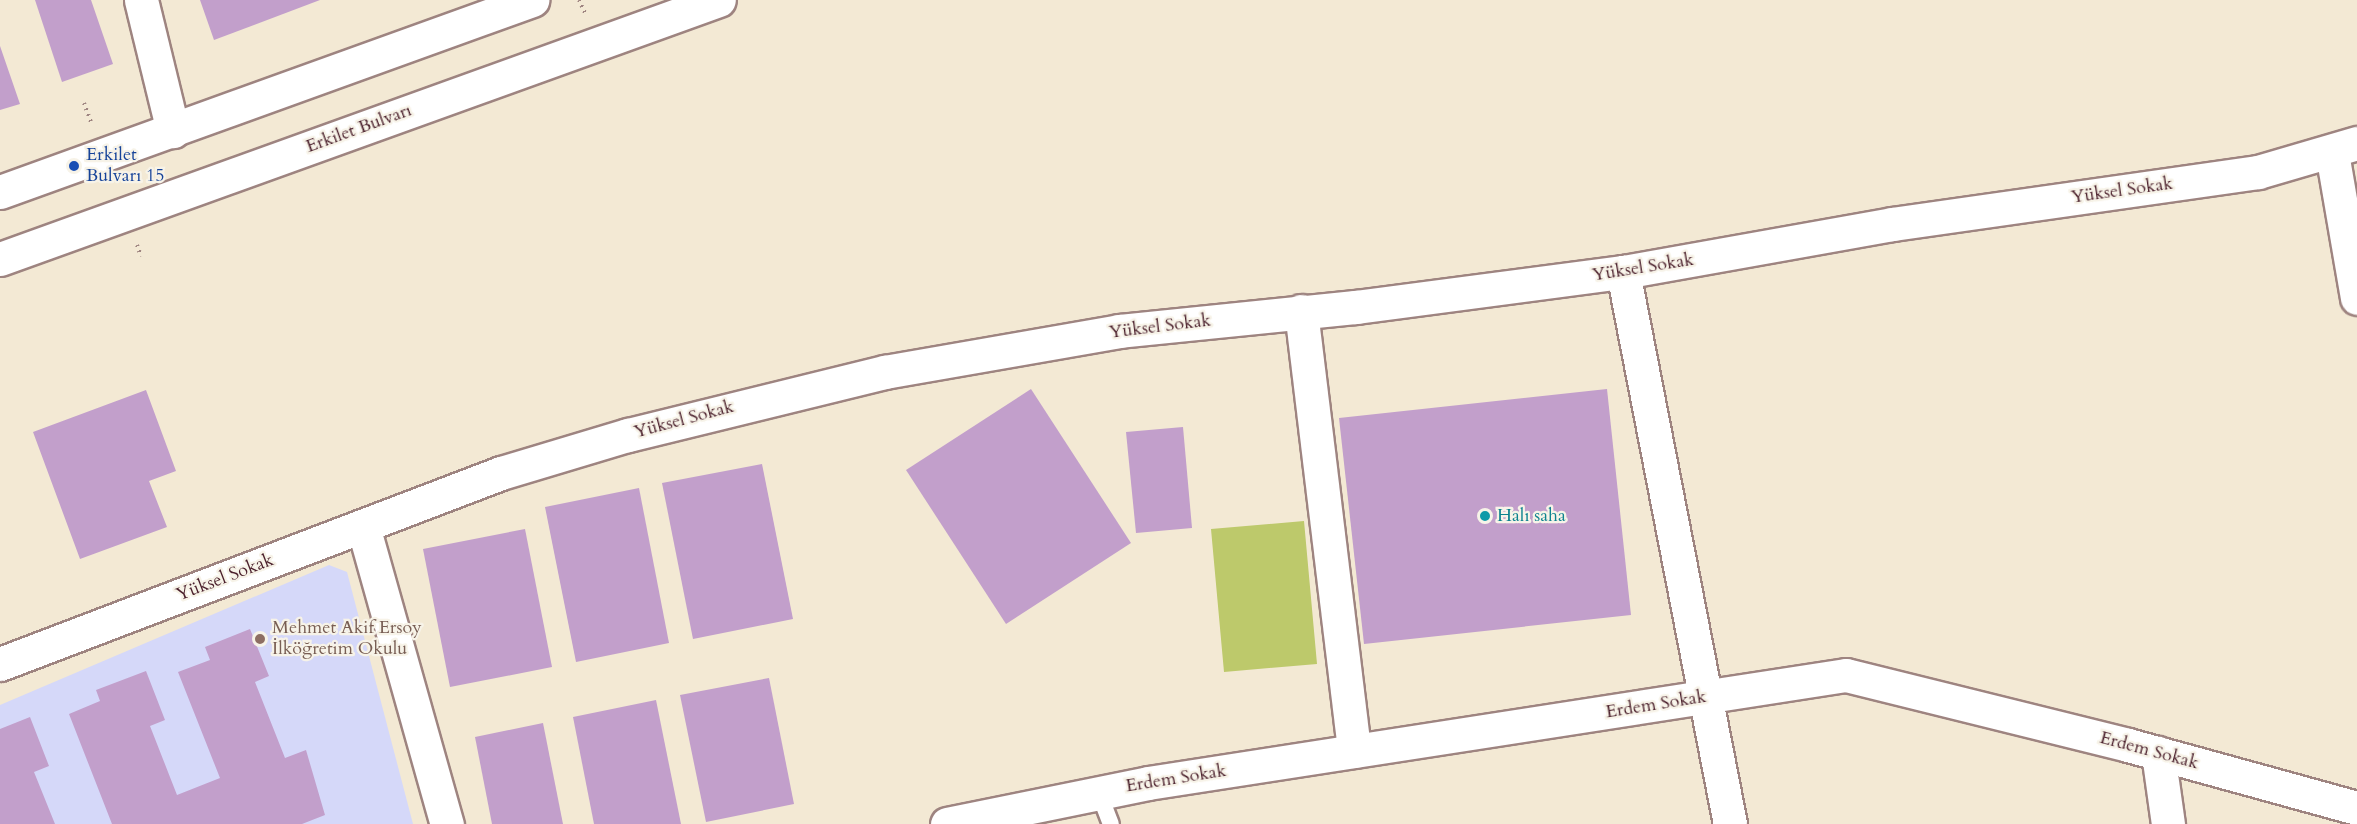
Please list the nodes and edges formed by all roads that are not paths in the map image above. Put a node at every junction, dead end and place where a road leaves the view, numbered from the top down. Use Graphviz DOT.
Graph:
graph roads {
  1 [pos="141,0"];
  2 [pos="161,0"];
  3 [pos="532,0"];
  4 [pos="719,0"];
  5 [pos="149,31"];
  6 [pos="173,131"];
  7 [pos="2344,148"];
  8 [pos="0,192"];
  9 [pos="0,260"];
  10 [pos="1623,272"];
  11 [pos="2357,298"];
  12 [pos="1301,311"];
  13 [pos="363,526"];
  14 [pos="0,664"];
  15 [pos="1704,697"];
  16 [pos="1354,751"];
  17 [pos="2158,753"];
  18 [pos="1099,793"];
  19 [pos="2357,808"];
  20 [pos="447,824"];
  21 [pos="947,824"];
  22 [pos="1111,824"];
  23 [pos="1730,824"];
  24 [pos="2168,824"];
  1 -- 5 [label="street"];
  2 -- 5 [label="street"];
  3 -- 6 [label="street"];
  4 -- 9 [label="street, Erkilet Bulvarı"];
  5 -- 6 [label="street"];
  6 -- 8 [label="street"];
  7 -- 10 [label="street, Yüksel Sokak"];
  7 -- 11 [label="street"];
  10 -- 12 [label="street, Yüksel Sokak"];
  10 -- 15 [label="street"];
  12 -- 13 [label="street, Yüksel Sokak"];
  12 -- 16 [label="street"];
  13 -- 14 [label="street, Yüksel Sokak"];
  13 -- 20 [label="street"];
  15 -- 16 [label="street, Erdem Sokak"];
  15 -- 17 [label="street, Erdem Sokak"];
  15 -- 23 [label="street"];
  16 -- 18 [label="street, Erdem Sokak"];
  17 -- 19 [label="street, Erdem Sokak"];
  17 -- 24 [label="street"];
  18 -- 21 [label="street, Erdem Sokak"];
  18 -- 22 [label="lane"];
}
